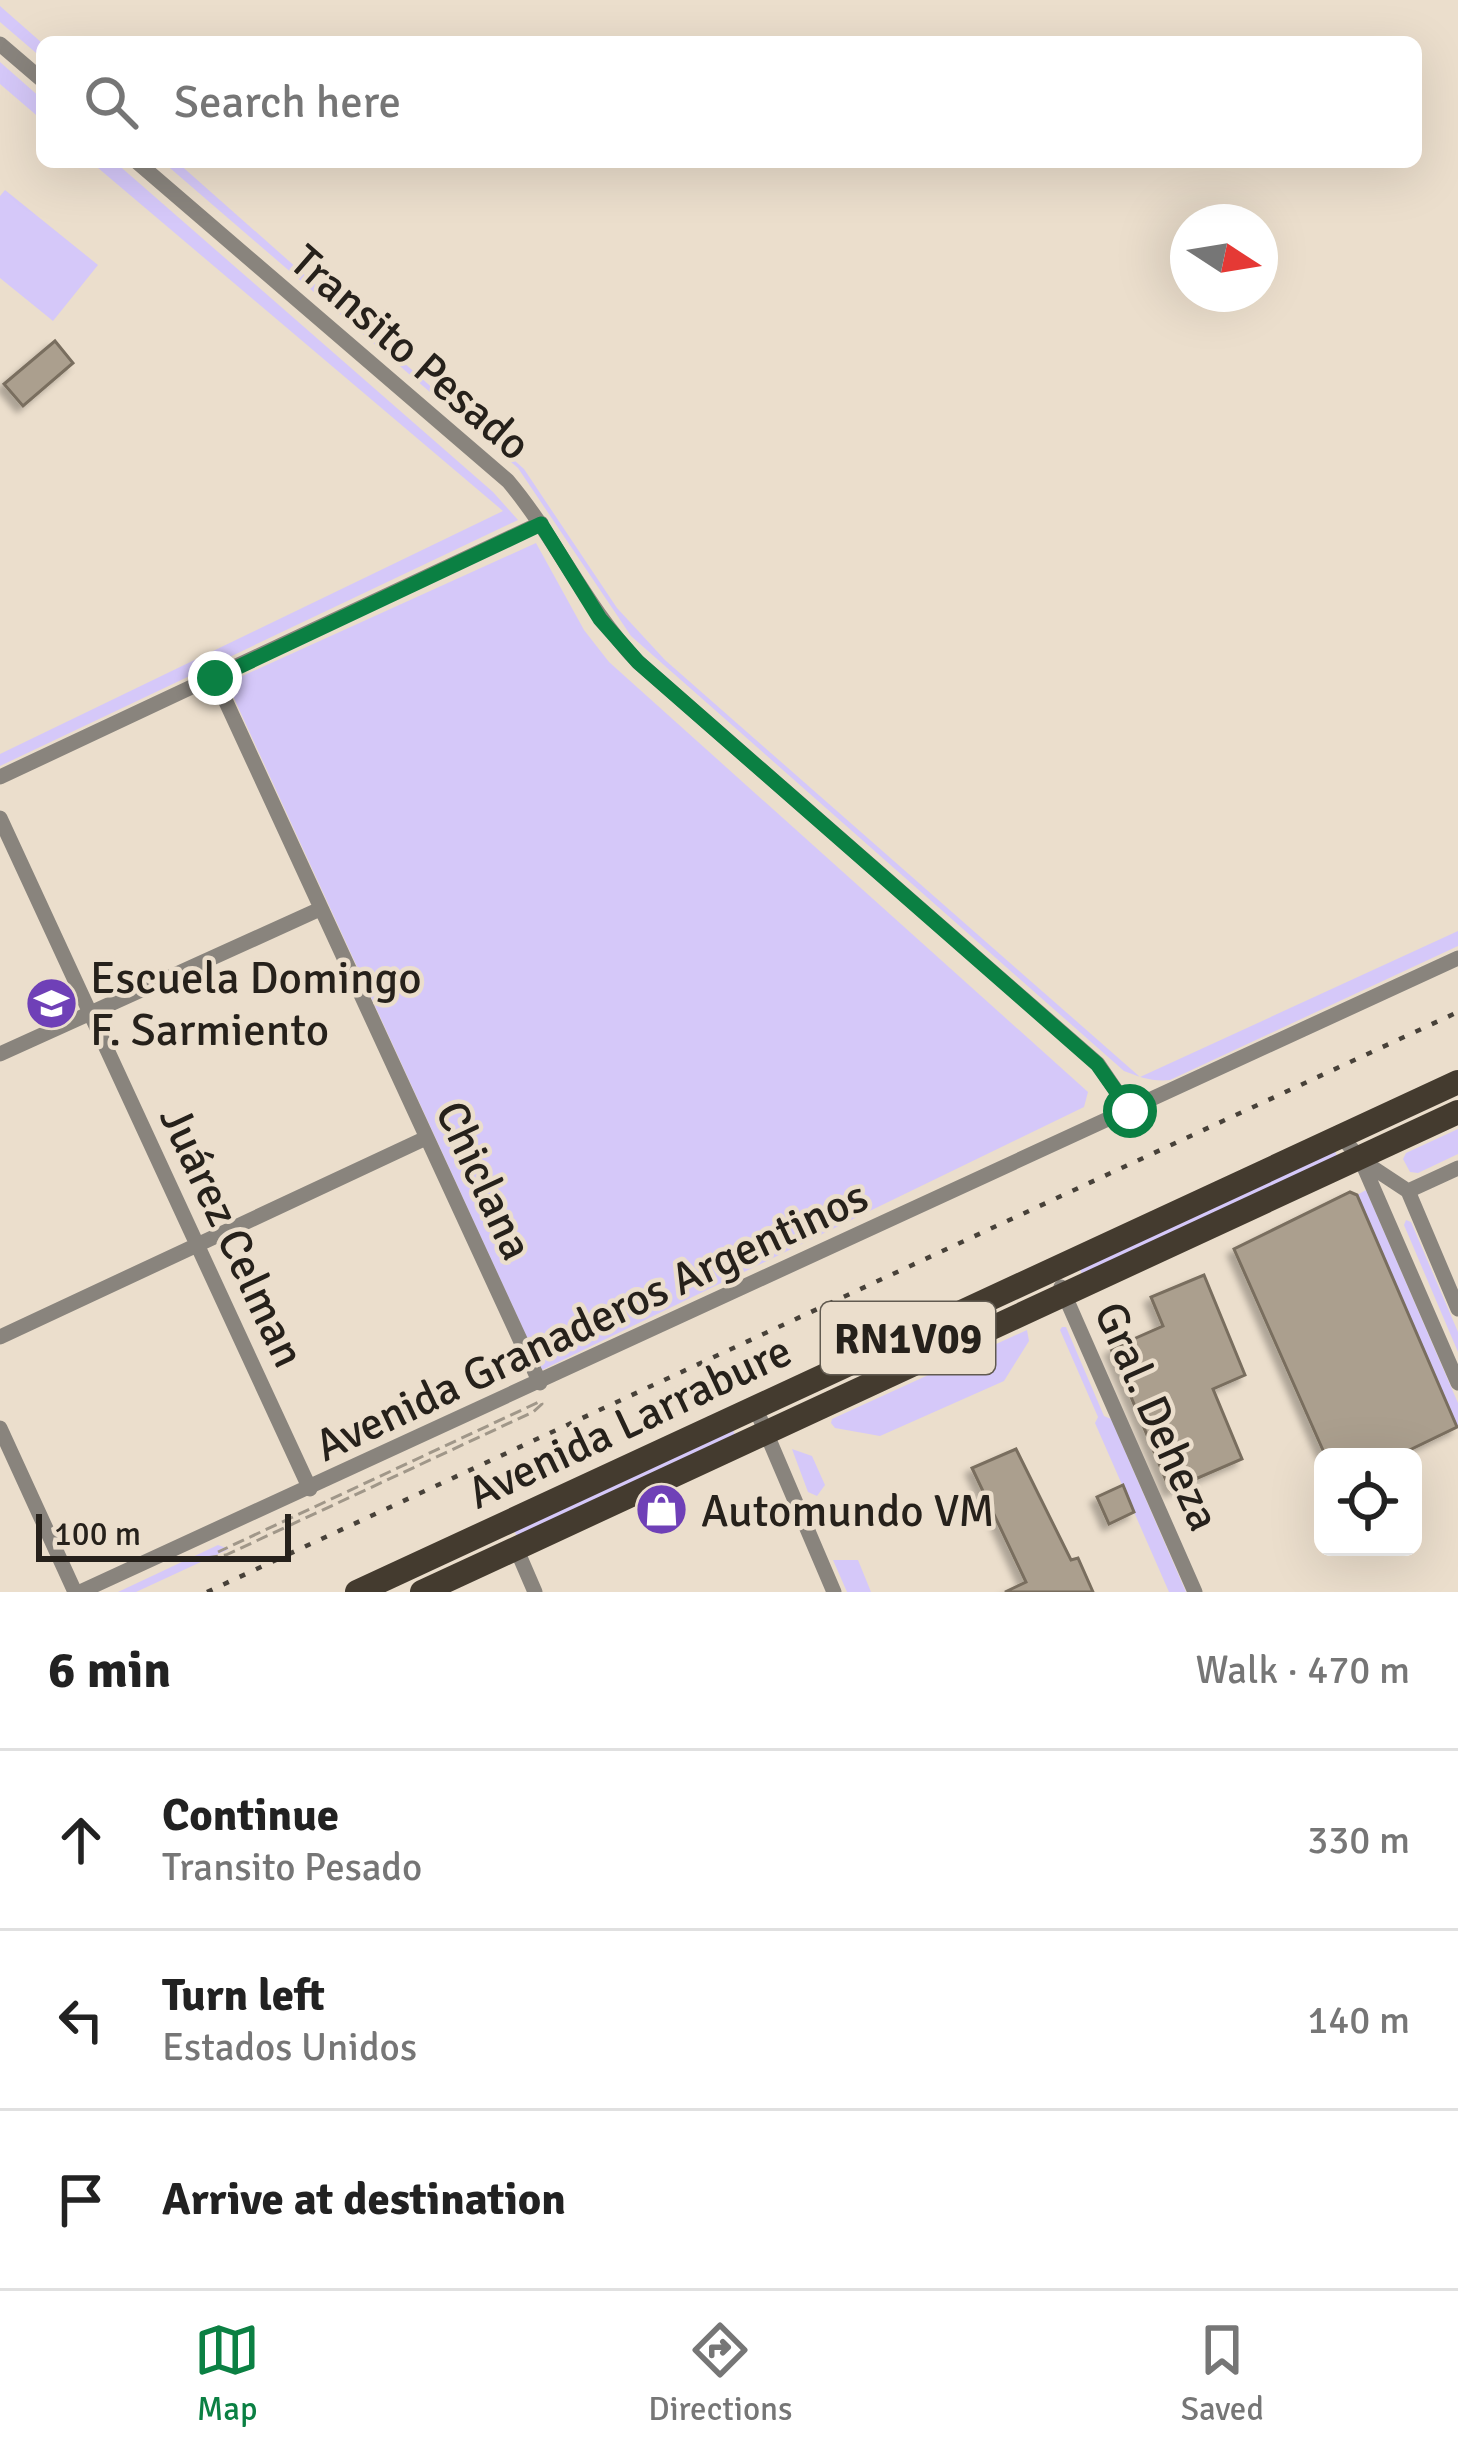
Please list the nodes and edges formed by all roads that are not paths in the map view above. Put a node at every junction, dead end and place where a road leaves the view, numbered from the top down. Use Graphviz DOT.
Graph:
graph roads {
  1 [pos="0,44"];
  2 [pos="36,75"];
  3 [pos="144,168"];
  4 [pos="541,524"];
  5 [pos="215,678"];
  6 [pos="0,777"];
  7 [pos="0,818"];
  8 [pos="320,909"];
  9 [pos="1458,958"];
  10 [pos="89,1012"];
  11 [pos="0,1054"];
  12 [pos="1458,1082"];
  13 [pos="1130,1111"];
  14 [pos="1458,1112"];
  15 [pos="1342,1137"];
  16 [pos="426,1138"];
  17 [pos="1361,1160"];
  18 [pos="1458,1168"];
  19 [pos="1408,1192"];
  20 [pos="198,1244"];
  21 [pos="1054,1270"];
  22 [pos="1065,1296"];
  23 [pos="1458,1310"];
  24 [pos="0,1337"];
  25 [pos="540,1383"];
  26 [pos="1458,1383"];
  27 [pos="761,1421"];
  28 [pos="0,1428"];
  29 [pos="310,1489"];
  30 [pos="516,1548"];
  31 [pos="78,1592"];
  32 [pos="357,1592"];
  33 [pos="422,1592"];
  34 [pos="535,1592"];
  35 [pos="834,1592"];
  36 [pos="1195,1592"];
  1 -- 2 [label="street"];
  3 -- 4 [label="street, Transito Pesado"];
  4 -- 5 [label="street"];
  4 -- 13 [label="street, Transito Pesado"];
  5 -- 6 [label="street"];
  5 -- 8 [label="street, Chiclana"];
  7 -- 10 [label="street, Juárez Celman"];
  8 -- 10 [label="street"];
  8 -- 16 [label="street, Chiclana"];
  9 -- 13 [label="street"];
  10 -- 11 [label="street"];
  10 -- 20 [label="street, Juárez Celman"];
  12 -- 15 [label="main road, Avenida Larrabure / RN1V09"];
  13 -- 25 [label="street, Avenida Granaderos Argentinos"];
  14 -- 17 [label="main road, Avenida Larrabure / RN1V09"];
  15 -- 17 [label="street"];
  15 -- 21 [label="main road, Avenida Larrabure / RN1V09"];
  16 -- 20 [label="street"];
  16 -- 25 [label="street, Chiclana"];
  17 -- 19 [label="street"];
  17 -- 22 [label="main road, Avenida Larrabure / RN1V09"];
  17 -- 26 [label="street"];
  18 -- 19 [label="street"];
  19 -- 23 [label="street"];
  20 -- 24 [label="street"];
  20 -- 29 [label="street, Juárez Celman"];
  21 -- 22 [label="street, Gral. Deheza"];
  21 -- 27 [label="main road, Avenida Larrabure / RN1V09"];
  22 -- 27 [label="main road, Avenida Larrabure / RN1V09"];
  22 -- 36 [label="street, Gral. Deheza"];
  25 -- 29 [label="street, Avenida Granaderos Argentinos"];
  27 -- 30 [label="main road, Avenida Larrabure / RN1V09"];
  27 -- 32 [label="main road, Avenida Larrabure / RN1V09"];
  27 -- 35 [label="street"];
  28 -- 31 [label="street"];
  29 -- 31 [label="street, Avenida Granaderos Argentinos"];
  30 -- 33 [label="main road, Avenida Larrabure / RN1V09"];
  30 -- 34 [label="street"];
}
